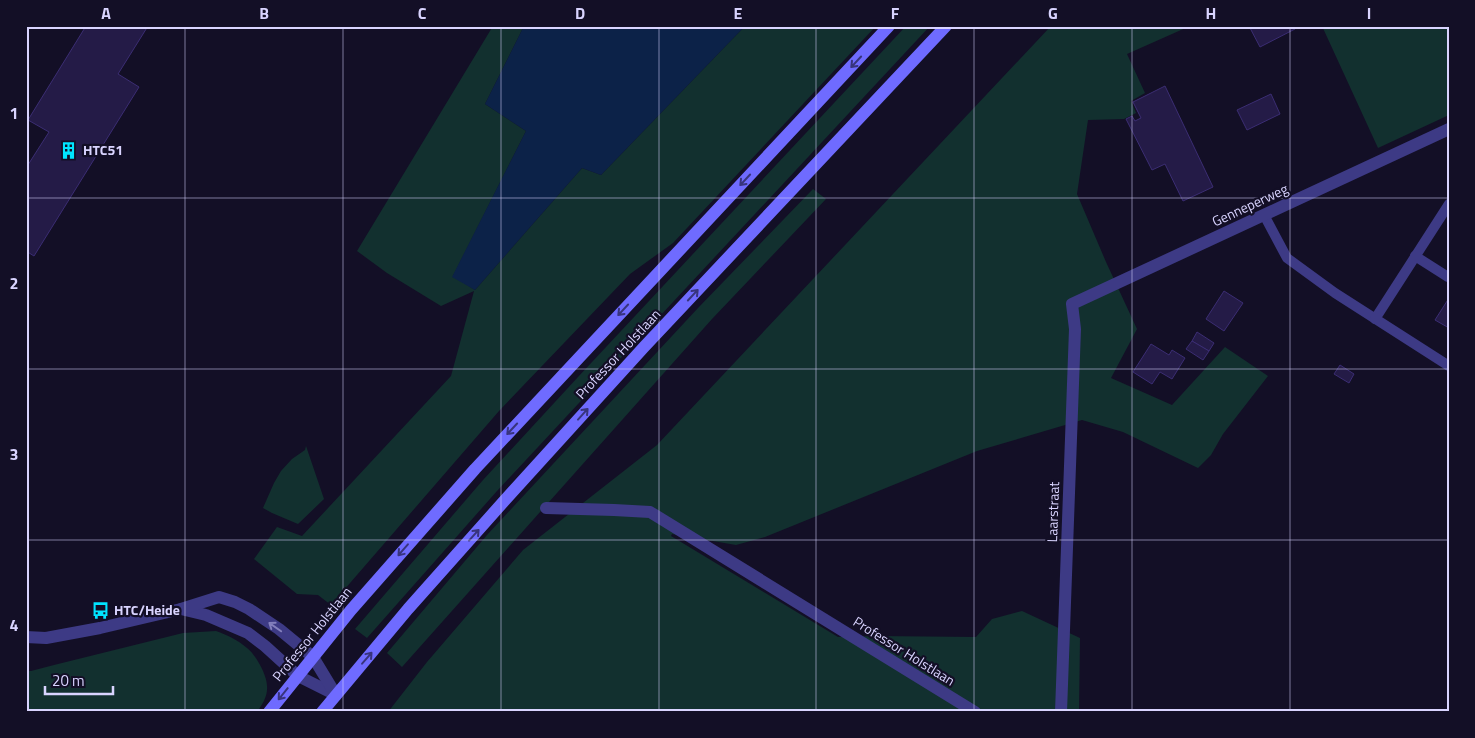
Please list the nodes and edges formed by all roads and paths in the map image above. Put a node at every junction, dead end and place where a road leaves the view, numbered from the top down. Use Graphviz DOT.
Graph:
graph roads {
  1 [pos="889,26"];
  2 [pos="946,26"];
  3 [pos="1449,129"];
  4 [pos="1449,204"];
  5 [pos="1264,214"];
  6 [pos="1415,256"];
  7 [pos="1448,277"];
  8 [pos="1074,312"];
  9 [pos="1375,319"];
  10 [pos="1449,366"];
  11 [pos="546,508"];
  12 [pos="181,609"];
  13 [pos="26,637"];
  14 [pos="313,657"];
  15 [pos="298,676"];
  16 [pos="336,695"];
  17 [pos="269,712"];
  18 [pos="322,712"];
  19 [pos="975,712"];
  20 [pos="1061,712"];
  1 -- 14 [label="main road, Professor Holstlaan, one-way"];
  16 -- 2 [label="main road, Professor Holstlaan, one-way"];
  3 -- 5 [label="street, Genneperweg"];
  4 -- 6 [label="lane"];
  5 -- 8 [label="street, Genneperweg"];
  5 -- 9 [label="lane"];
  6 -- 7 [label="lane"];
  6 -- 9 [label="lane"];
  8 -- 20 [label="street, Laarstraat"];
  9 -- 10 [label="lane"];
  11 -- 19 [label="street, Professor Holstlaan"];
  12 -- 13 [label="street"];
  14 -- 12 [label="street, one-way"];
  12 -- 15 [label="street"];
  14 -- 15 [label="main road, Professor Holstlaan"];
  14 -- 16 [label="street"];
  15 -- 16 [label="street"];
  15 -- 17 [label="main road, Professor Holstlaan, one-way"];
  16 -- 18 [label="main road, Professor Holstlaan"];
}
